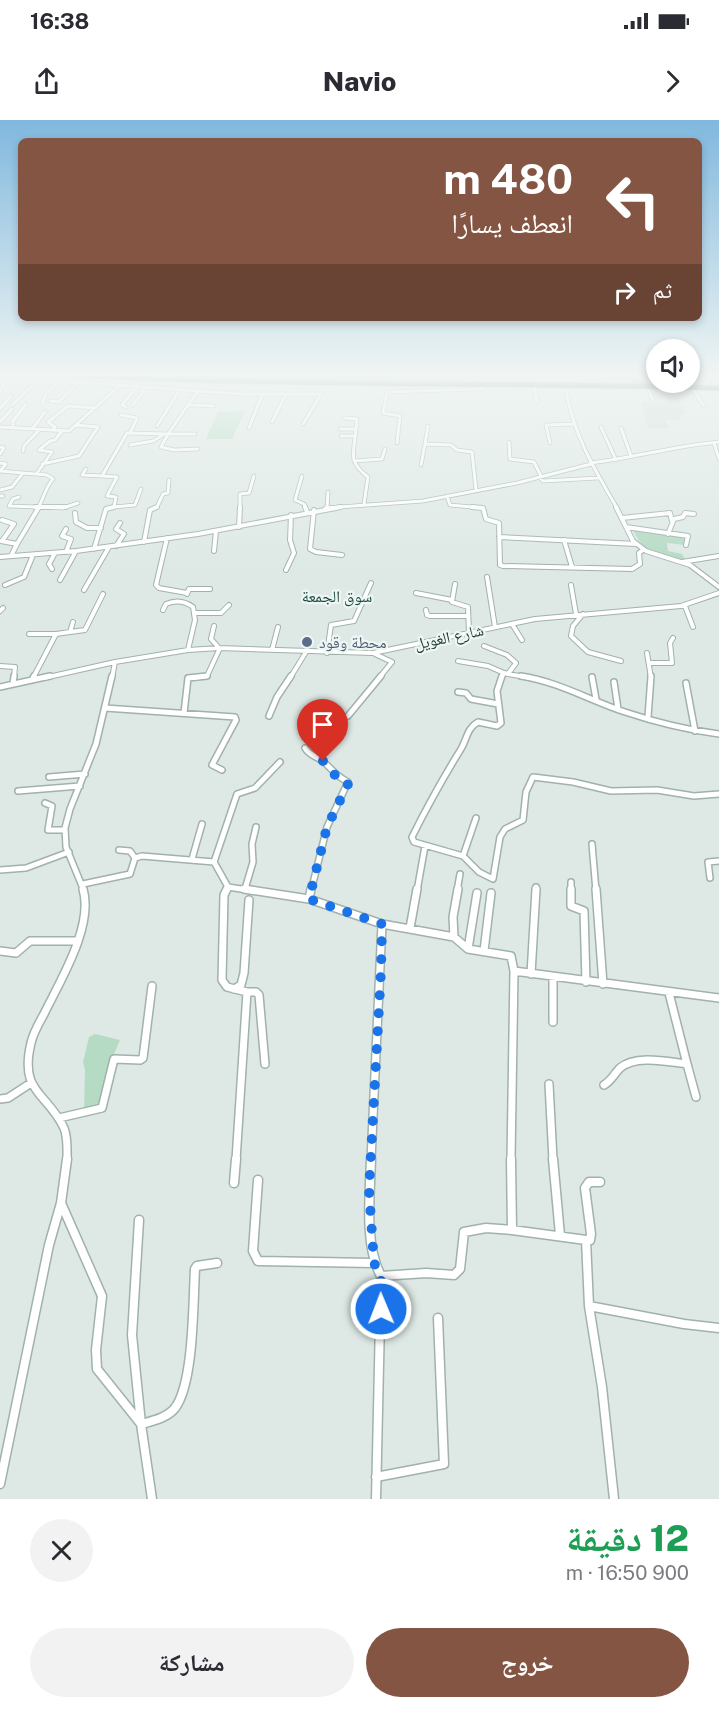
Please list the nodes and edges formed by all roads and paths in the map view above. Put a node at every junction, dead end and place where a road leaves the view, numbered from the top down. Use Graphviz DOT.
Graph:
graph roads {
  1 [pos="31,438"];
  2 [pos="56,438"];
  3 [pos="91,438"];
  4 [pos="122,438"];
  5 [pos="158,438"];
  6 [pos="165,438"];
  7 [pos="356,438"];
  8 [pos="398,438"];
  9 [pos="426,438"];
  10 [pos="549,438"];
  11 [pos="580,438"];
  12 [pos="606,438"];
  13 [pos="625,438"];
  14 [pos="509,442"];
  15 [pos="716,442"];
  16 [pos="398,443"];
  17 [pos="550,443"];
  18 [pos="425,444"];
  19 [pos="130,445"];
  20 [pos="0,447"];
  21 [pos="198,449"];
  22 [pos="385,449"];
  23 [pos="23,451"];
  24 [pos="0,454"];
  25 [pos="631,456"];
  26 [pos="719,459"];
  27 [pos="616,460"];
  28 [pos="354,461"];
  29 [pos="0,463"];
  30 [pos="42,464"];
  31 [pos="591,464"];
  32 [pos="421,465"];
  33 [pos="86,469"];
  34 [pos="0,471"];
  35 [pos="23,472"];
  36 [pos="37,473"];
  37 [pos="102,476"];
  38 [pos="302,476"];
  39 [pos="254,477"];
  40 [pos="540,477"];
  41 [pos="598,478"];
  42 [pos="169,480"];
  43 [pos="141,489"];
  44 [pos="0,490"];
  45 [pos="476,490"];
  46 [pos="328,492"];
  47 [pos="447,496"];
  48 [pos="19,497"];
  49 [pos="78,503"];
  50 [pos="364,504"];
  51 [pos="114,507"];
  52 [pos="327,508"];
  53 [pos="39,509"];
  54 [pos="314,510"];
  55 [pos="308,512"];
  56 [pos="75,513"];
  57 [pos="694,514"];
  58 [pos="291,515"];
  59 [pos="622,519"];
  60 [pos="2,520"];
  61 [pos="672,521"];
  62 [pos="120,523"];
  63 [pos="239,527"];
  64 [pos="626,527"];
  65 [pos="100,528"];
  66 [pos="66,529"];
  67 [pos="216,531"];
  68 [pos="668,534"];
  69 [pos="500,537"];
  70 [pos="167,538"];
  71 [pos="564,540"];
  72 [pos="1,541"];
  73 [pos="144,542"];
  74 [pos="17,544"];
  75 [pos="126,544"];
  76 [pos="636,544"];
  77 [pos="687,545"];
  78 [pos="109,546"];
  79 [pos="116,546"];
  80 [pos="94,549"];
  81 [pos="643,550"];
  82 [pos="76,551"];
  83 [pos="214,551"];
  84 [pos="66,552"];
  85 [pos="126,552"];
  86 [pos="54,553"];
  87 [pos="33,555"];
  88 [pos="342,555"];
  89 [pos="11,556"];
  90 [pos="719,556"];
  91 [pos="0,557"];
  92 [pos="682,562"];
  93 [pos="572,567"];
  94 [pos="52,569"];
  95 [pos="286,570"];
  96 [pos="487,577"];
  97 [pos="60,580"];
  98 [pos="371,583"];
  99 [pos="455,584"];
  100 [pos="5,585"];
  101 [pos="571,585"];
  102 [pos="719,587"];
  103 [pos="210,588"];
  104 [pos="84,590"];
  105 [pos="187,593"];
  106 [pos="416,593"];
  107 [pos="719,593"];
  108 [pos="103,594"];
  109 [pos="452,600"];
  110 [pos="185,602"];
  111 [pos="230,605"];
  112 [pos="685,606"];
  113 [pos="163,610"];
  114 [pos="426,610"];
  115 [pos="196,613"];
  116 [pos="576,614"];
  117 [pos="584,614"];
  118 [pos="468,616"];
  119 [pos="73,622"];
  120 [pos="512,624"];
  121 [pos="214,626"];
  122 [pos="278,627"];
  123 [pos="495,627"];
  124 [pos="693,627"];
  125 [pos="70,632"];
  126 [pos="469,633"];
  127 [pos="28,634"];
  128 [pos="56,634"];
  129 [pos="673,638"];
  130 [pos="522,640"];
  131 [pos="484,646"];
  132 [pos="219,648"];
  133 [pos="188,650"];
  134 [pos="272,650"];
  135 [pos="306,652"];
  136 [pos="327,652"];
  137 [pos="373,653"];
  138 [pos="647,653"];
  139 [pos="458,660"];
  140 [pos="115,662"];
  141 [pos="621,662"];
  142 [pos="650,663"];
  143 [pos="0,666"];
  144 [pos="506,674"];
  145 [pos="592,677"];
  146 [pos="32,680"];
  147 [pos="614,682"];
  148 [pos="686,683"];
  149 [pos="13,684"];
  150 [pos="0,687"];
  151 [pos="458,692"];
  152 [pos="597,699"];
  153 [pos="498,704"];
  154 [pos="105,708"];
  155 [pos="618,709"];
  156 [pos="183,712"];
  157 [pos="269,716"];
  158 [pos="348,716"];
  159 [pos="648,717"];
  160 [pos="695,731"];
  161 [pos="719,734"];
  162 [pos="305,748"];
  163 [pos="280,762"];
  164 [pos="222,770"];
  165 [pos="85,774"];
  166 [pos="49,777"];
  167 [pos="80,786"];
  168 [pos="18,791"];
  169 [pos="719,794"];
  170 [pos="45,803"];
  171 [pos="476,818"];
  172 [pos="202,824"];
  173 [pos="256,827"];
  174 [pos="64,830"];
  175 [pos="592,844"];
  176 [pos="425,846"];
  177 [pos="119,850"];
  178 [pos="69,852"];
  179 [pos="463,856"];
  180 [pos="135,858"];
  181 [pos="192,859"];
  182 [pos="719,861"];
  183 [pos="214,862"];
  184 [pos="0,870"];
  185 [pos="460,874"];
  186 [pos="710,878"];
  187 [pos="571,882"];
  188 [pos="83,884"];
  189 [pos="228,887"];
  190 [pos="536,887"];
  191 [pos="245,889"];
  192 [pos="477,893"];
  193 [pos="491,894"];
  194 [pos="309,899"];
  195 [pos="249,900"];
  196 [pos="382,924"];
  197 [pos="410,928"];
  198 [pos="454,937"];
  199 [pos="76,941"];
  200 [pos="468,949"];
  201 [pos="0,951"];
  202 [pos="484,951"];
  203 [pos="514,971"];
  204 [pos="531,974"];
  205 [pos="553,977"];
  206 [pos="586,982"];
  207 [pos="603,984"];
  208 [pos="152,986"];
  209 [pos="234,989"];
  210 [pos="246,992"];
  211 [pos="669,993"];
  212 [pos="719,998"];
  213 [pos="553,1022"];
  214 [pos="265,1064"];
  215 [pos="687,1064"];
  216 [pos="31,1083"];
  217 [pos="549,1084"];
  218 [pos="604,1085"];
  219 [pos="696,1097"];
  220 [pos="0,1099"];
  221 [pos="59,1118"];
  222 [pos="258,1180"];
  223 [pos="600,1182"];
  224 [pos="234,1183"];
  225 [pos="61,1203"];
  226 [pos="139,1220"];
  227 [pos="512,1230"];
  228 [pos="560,1235"];
  229 [pos="586,1240"];
  230 [pos="218,1263"];
  231 [pos="374,1263"];
  232 [pos="381,1276"];
  233 [pos="589,1306"];
  234 [pos="438,1318"];
  235 [pos="719,1328"];
  236 [pos="141,1424"];
  237 [pos="1,1471"];
  238 [pos="376,1477"];
  239 [pos="0,1484"];
  240 [pos="152,1499"];
  241 [pos="376,1499"];
  242 [pos="614,1499"];
  1 -- 23 [label="street"];
  2 -- 30 [label="street"];
  3 -- 30 [label="street"];
  4 -- 37 [label="street"];
  5 -- 19 [label="street"];
  6 -- 21 [label="street"];
  7 -- 28 [label="street"];
  8 -- 16 [label="street"];
  9 -- 18 [label="street"];
  10 -- 17 [label="street"];
  11 -- 31 [label="street"];
  12 -- 27 [label="street"];
  13 -- 25 [label="street"];
  14 -- 40 [label="street"];
  15 -- 25 [label="street"];
  15 -- 26 [label="street"];
  18 -- 32 [label="street"];
  18 -- 45 [label="street"];
  20 -- 24 [label="street"];
  22 -- 28 [label="street"];
  25 -- 27 [label="street"];
  27 -- 31 [label="street"];
  28 -- 50 [label="street"];
  29 -- 34 [label="street"];
  30 -- 36 [label="street"];
  31 -- 40 [label="street"];
  31 -- 41 [label="street"];
  33 -- 37 [label="street"];
  34 -- 35 [label="street"];
  35 -- 36 [label="street"];
  35 -- 44 [label="street"];
  36 -- 53 [label="street"];
  37 -- 51 [label="street"];
  38 -- 55 [label="street"];
  39 -- 63 [label="street"];
  40 -- 41 [label="street"];
  40 -- 45 [label="street"];
  41 -- 59 [label="street"];
  42 -- 73 [label="street"];
  43 -- 51 [label="street"];
  45 -- 47 [label="street"];
  46 -- 52 [label="street"];
  47 -- 50 [label="street"];
  47 -- 69 [label="street"];
  48 -- 53 [label="street"];
  49 -- 53 [label="street"];
  50 -- 52 [label="street"];
  51 -- 65 [label="street"];
  52 -- 54 [label="street"];
  53 -- 74 [label="street"];
  54 -- 55 [label="street"];
  54 -- 88 [label="street"];
  55 -- 58 [label="street"];
  56 -- 65 [label="street"];
  57 -- 61 [label="street"];
  58 -- 63 [label="street"];
  58 -- 95 [label="street"];
  59 -- 61 [label="street"];
  59 -- 64 [label="street"];
  60 -- 72 [label="street"];
  61 -- 68 [label="street"];
  62 -- 79 [label="street"];
  63 -- 67 [label="street"];
  64 -- 68 [label="street"];
  64 -- 76 [label="street"];
  65 -- 80 [label="street"];
  66 -- 84 [label="street"];
  67 -- 70 [label="street"];
  67 -- 83 [label="street"];
  68 -- 77 [label="street"];
  69 -- 71 [label="street"];
  69 -- 93 [label="street"];
  70 -- 73 [label="street"];
  70 -- 105 [label="street"];
  71 -- 76 [label="street"];
  71 -- 93 [label="street"];
  72 -- 74 [label="street"];
  73 -- 75 [label="street"];
  74 -- 89 [label="street"];
  75 -- 79 [label="street"];
  75 -- 85 [label="street"];
  76 -- 81 [label="street"];
  78 -- 79 [label="street"];
  78 -- 80 [label="street"];
  78 -- 104 [label="street"];
  80 -- 82 [label="street"];
  81 -- 92 [label="street"];
  81 -- 93 [label="street"];
  82 -- 84 [label="street"];
  82 -- 97 [label="street"];
  84 -- 86 [label="street"];
  86 -- 87 [label="street"];
  86 -- 94 [label="street"];
  87 -- 89 [label="street"];
  87 -- 100 [label="street"];
  89 -- 91 [label="street"];
  90 -- 92 [label="street"];
  92 -- 102 [label="street"];
  96 -- 123 [label="street"];
  98 -- 136 [label="street"];
  99 -- 109 [label="street"];
  101 -- 116 [label="street"];
  103 -- 105 [label="street"];
  105 -- 110 [label="street"];
  106 -- 109 [label="street"];
  107 -- 112 [label="street, شارع الغويل"];
  108 -- 125 [label="street"];
  109 -- 118 [label="street"];
  110 -- 113 [label="street"];
  110 -- 115 [label="street"];
  111 -- 115 [label="street"];
  112 -- 117 [label="street, شارع الغويل"];
  112 -- 124 [label="street"];
  114 -- 118 [label="street"];
  115 -- 133 [label="street"];
  116 -- 117 [label="street, شارع الغويل"];
  116 -- 120 [label="street, شارع الغويل"];
  117 -- 141 [label="street"];
  118 -- 126 [label="street"];
  119 -- 125 [label="street"];
  120 -- 123 [label="street, شارع الغويل"];
  120 -- 130 [label="street"];
  121 -- 132 [label="street"];
  122 -- 134 [label="street"];
  123 -- 126 [label="street, شارع الغويل"];
  125 -- 128 [label="street"];
  126 -- 137 [label="street, شارع الغويل"];
  127 -- 128 [label="street"];
  128 -- 146 [label="street"];
  129 -- 142 [label="street"];
  131 -- 144 [label="street"];
  132 -- 133 [label="street, شارع الغويل"];
  132 -- 134 [label="street, شارع الغويل"];
  132 -- 156 [label="street"];
  133 -- 140 [label="street, شارع الغويل"];
  134 -- 135 [label="street, شارع الغويل"];
  135 -- 136 [label="street, شارع الغويل"];
  135 -- 157 [label="street"];
  136 -- 137 [label="street, شارع الغويل"];
  137 -- 158 [label="street"];
  138 -- 142 [label="street"];
  139 -- 144 [label="street"];
  140 -- 146 [label="street, شارع الغويل"];
  140 -- 154 [label="street"];
  142 -- 159 [label="street"];
  143 -- 149 [label="street"];
  144 -- 152 [label="street"];
  144 -- 153 [label="street"];
  145 -- 152 [label="street"];
  146 -- 149 [label="street, شارع الغويل"];
  147 -- 155 [label="street"];
  148 -- 160 [label="street"];
  149 -- 150 [label="street, شارع الغويل"];
  151 -- 153 [label="street"];
  152 -- 155 [label="street"];
  153 -- 176 [label="street"];
  154 -- 156 [label="street"];
  154 -- 165 [label="street"];
  155 -- 159 [label="street"];
  156 -- 164 [label="street"];
  159 -- 160 [label="street"];
  160 -- 161 [label="street"];
  162 -- 194 [label="street"];
  163 -- 183 [label="street"];
  165 -- 166 [label="street"];
  165 -- 167 [label="street"];
  167 -- 168 [label="street"];
  167 -- 174 [label="street"];
  169 -- 179 [label="street"];
  170 -- 174 [label="street"];
  171 -- 179 [label="street"];
  172 -- 181 [label="street"];
  173 -- 191 [label="street"];
  174 -- 178 [label="street"];
  175 -- 207 [label="street"];
  176 -- 179 [label="street"];
  176 -- 197 [label="street"];
  177 -- 180 [label="street"];
  178 -- 184 [label="street"];
  178 -- 188 [label="street"];
  180 -- 181 [label="street"];
  180 -- 188 [label="street"];
  181 -- 183 [label="street"];
  182 -- 186 [label="street"];
  183 -- 189 [label="street"];
  185 -- 198 [label="street"];
  187 -- 206 [label="street"];
  188 -- 199 [label="street"];
  189 -- 191 [label="street"];
  189 -- 209 [label="street"];
  190 -- 204 [label="street"];
  191 -- 194 [label="street"];
  192 -- 200 [label="street"];
  193 -- 202 [label="street"];
  194 -- 196 [label="street"];
  195 -- 209 [label="street"];
  196 -- 197 [label="street"];
  196 -- 231 [label="street"];
  197 -- 198 [label="street"];
  198 -- 200 [label="street"];
  199 -- 201 [label="street"];
  199 -- 216 [label="street"];
  200 -- 202 [label="street"];
  202 -- 203 [label="street"];
  203 -- 204 [label="street"];
  203 -- 227 [label="street"];
  204 -- 205 [label="street"];
  205 -- 206 [label="street"];
  205 -- 213 [label="street"];
  206 -- 207 [label="street"];
  207 -- 211 [label="street"];
  208 -- 221 [label="street"];
  209 -- 210 [label="street"];
  210 -- 214 [label="street"];
  210 -- 224 [label="street"];
  211 -- 212 [label="street"];
  211 -- 215 [label="street"];
  215 -- 218 [label="street"];
  215 -- 219 [label="street"];
  216 -- 220 [label="street"];
  216 -- 221 [label="street"];
  217 -- 228 [label="street"];
  221 -- 225 [label="street"];
  222 -- 231 [label="street"];
  223 -- 229 [label="street"];
  225 -- 236 [label="street"];
  225 -- 237 [label="street"];
  226 -- 236 [label="street"];
  227 -- 228 [label="street"];
  227 -- 232 [label="street"];
  228 -- 229 [label="street"];
  229 -- 233 [label="street"];
  230 -- 236 [label="street"];
  231 -- 232 [label="street"];
  232 -- 238 [label="street"];
  233 -- 235 [label="street"];
  233 -- 242 [label="street"];
  234 -- 238 [label="street"];
  236 -- 240 [label="street"];
  237 -- 239 [label="street"];
  238 -- 241 [label="street"];
}
